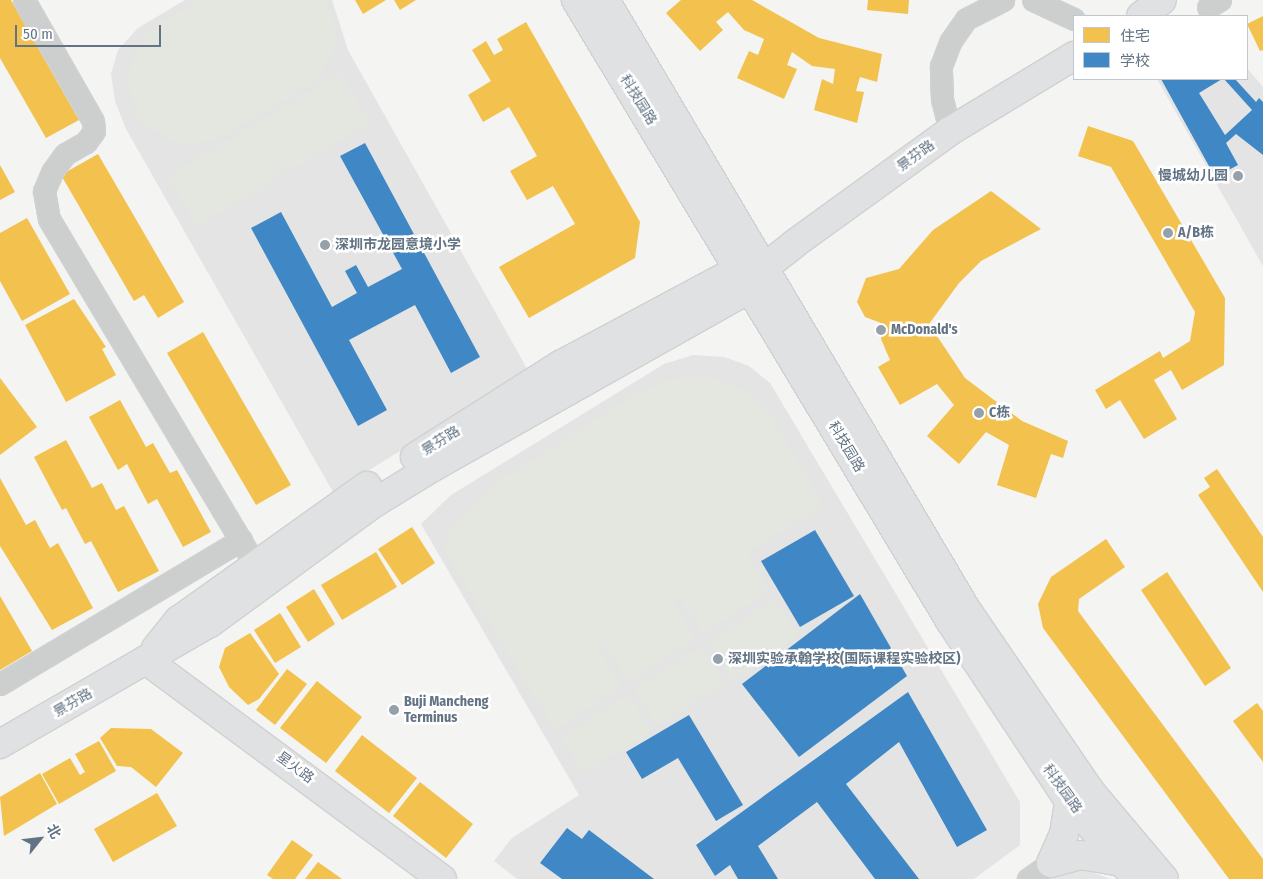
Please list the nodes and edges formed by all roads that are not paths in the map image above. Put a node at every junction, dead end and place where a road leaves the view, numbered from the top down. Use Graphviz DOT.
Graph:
graph roads {
  1 [pos="24,0"];
  2 [pos="576,0"];
  3 [pos="605,0"];
  4 [pos="1003,0"];
  5 [pos="1033,0"];
  6 [pos="1162,0"];
  7 [pos="1142,15"];
  8 [pos="1073,19"];
  9 [pos="1073,57"];
  10 [pos="950,132"];
  11 [pos="752,275"];
  12 [pos="241,540"];
  13 [pos="256,565"];
  14 [pos="146,660"];
  15 [pos="0,684"];
  16 [pos="0,744"];
  17 [pos="1069,801"];
  18 [pos="1051,863"];
  19 [pos="1129,870"];
  20 [pos="442,879"];
  21 [pos="1028,879"];
  22 [pos="1164,879"];
  1 -- 12 [label="street"];
  2 -- 11 [label="street, 科技园路"];
  3 -- 11 [label="street, 科技园路"];
  4 -- 10 [label="street"];
  5 -- 8 [label="street"];
  6 -- 7 [label="street"];
  9 -- 10 [label="street, 景芬路"];
  10 -- 11 [label="street, 景芬路"];
  11 -- 13 [label="street, 景芬路"];
  11 -- 14 [label="street, 景芬路"];
  11 -- 17 [label="street, 科技园路"];
  11 -- 22 [label="street, 科技园路"];
  12 -- 13 [label="street"];
  12 -- 15 [label="street"];
  13 -- 14 [label="street, 景芬路"];
  14 -- 16 [label="street, 景芬路"];
  14 -- 20 [label="street, 星火路"];
  17 -- 18 [label="street"];
  17 -- 19 [label="street, 科技园路"];
  18 -- 19 [label="street"];
  18 -- 21 [label="street"];
}
